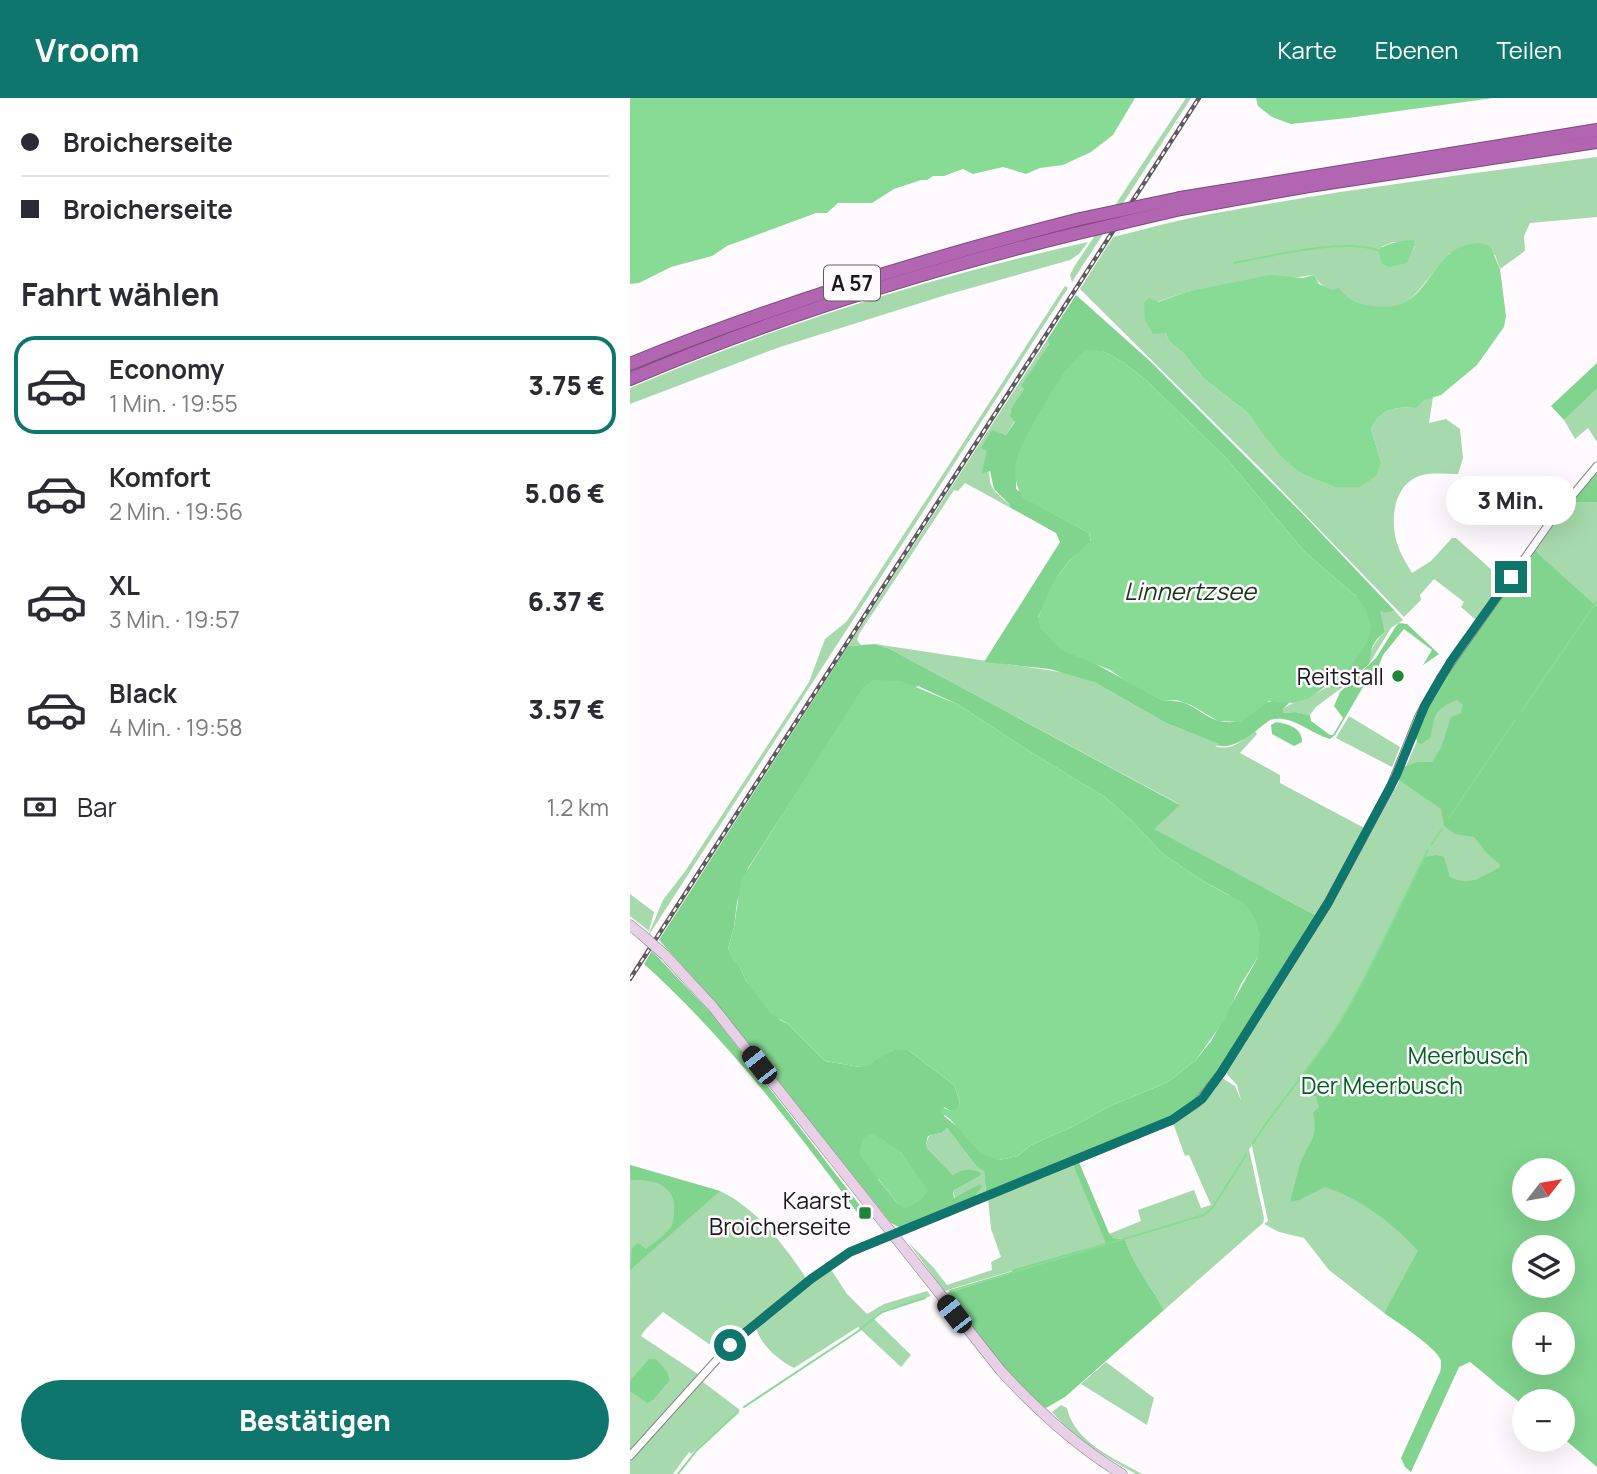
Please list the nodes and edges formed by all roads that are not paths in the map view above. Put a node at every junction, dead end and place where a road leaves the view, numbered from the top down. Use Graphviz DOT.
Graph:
graph roads {
  1 [pos="1597,130"];
  2 [pos="1597,142"];
  3 [pos="1181,204"];
  4 [pos="630,364"];
  5 [pos="630,379"];
  6 [pos="1597,466"];
  7 [pos="630,925"];
  8 [pos="892,1235"];
  9 [pos="630,1456"];
  10 [pos="1122,1474"];
  1 -- 3 [label="highway, A 57"];
  2 -- 3 [label="highway, A 57"];
  3 -- 4 [label="highway, A 57, bridge"];
  3 -- 5 [label="highway, A 57, bridge"];
  6 -- 8 [label="street"];
  7 -- 8 [label="main road, bridge"];
  8 -- 9 [label="street"];
  8 -- 10 [label="main road"];
}
